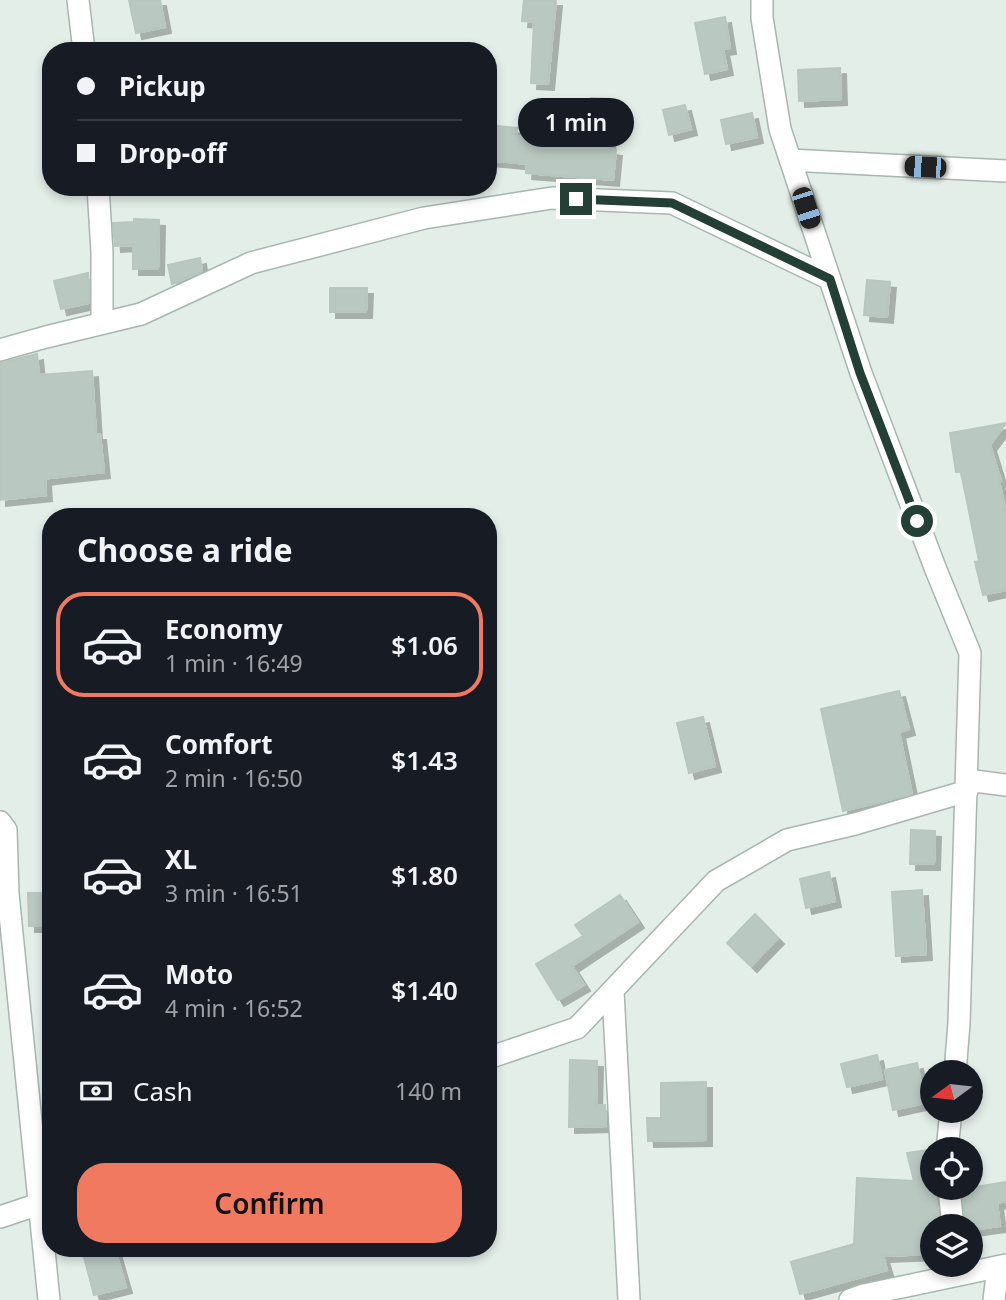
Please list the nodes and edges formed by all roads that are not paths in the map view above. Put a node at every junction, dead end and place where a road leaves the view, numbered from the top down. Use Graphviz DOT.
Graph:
graph roads {
  1 [pos="78,0"];
  2 [pos="762,0"];
  3 [pos="84,42"];
  4 [pos="790,160"];
  5 [pos="1006,171"];
  6 [pos="99,196"];
  7 [pos="830,279"];
  8 [pos="102,323"];
  9 [pos="0,350"];
  10 [pos="967,785"];
  11 [pos="1006,785"];
  12 [pos="0,821"];
  13 [pos="613,991"];
  14 [pos="497,1055"];
  15 [pos="956,1060"];
  16 [pos="39,1204"];
  17 [pos="0,1217"];
  18 [pos="42,1233"];
  19 [pos="45,1257"];
  20 [pos="1002,1266"];
  21 [pos="983,1268"];
  22 [pos="932,1277"];
  23 [pos="49,1300"];
  24 [pos="629,1300"];
  25 [pos="850,1300"];
  26 [pos="994,1300"];
  1 -- 3 [label="street"];
  2 -- 4 [label="street"];
  4 -- 5 [label="street"];
  4 -- 7 [label="street"];
  6 -- 8 [label="street"];
  7 -- 8 [label="street"];
  7 -- 10 [label="street"];
  8 -- 9 [label="street"];
  10 -- 11 [label="street"];
  10 -- 13 [label="street"];
  10 -- 15 [label="street"];
  12 -- 16 [label="street"];
  13 -- 14 [label="street"];
  13 -- 24 [label="street"];
  16 -- 17 [label="street"];
  16 -- 18 [label="street"];
  19 -- 23 [label="street"];
  20 -- 21 [label="street"];
  20 -- 26 [label="street"];
  22 -- 25 [label="street"];
}
